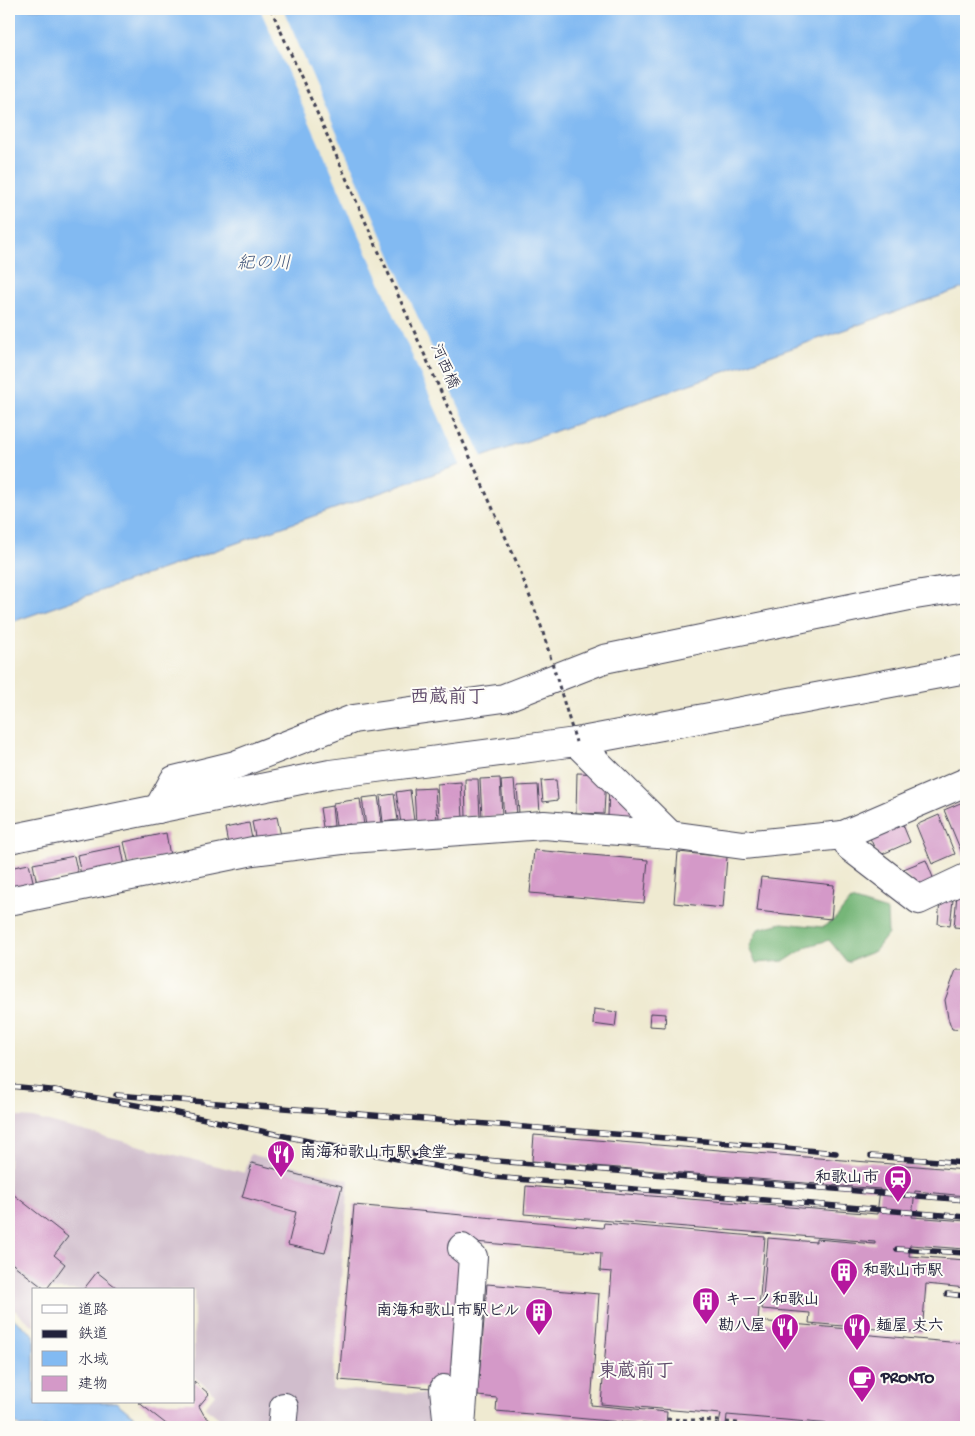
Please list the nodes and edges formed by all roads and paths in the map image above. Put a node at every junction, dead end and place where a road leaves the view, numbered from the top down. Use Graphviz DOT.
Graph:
graph roads {
  1 [pos="271,9"];
  2 [pos="966,587"];
  3 [pos="966,669"];
  4 [pos="576,742"];
  5 [pos="966,782"];
  6 [pos="158,809"];
  7 [pos="670,835"];
  8 [pos="843,835"];
  9 [pos="9,840"];
  10 [pos="966,878"];
  11 [pos="9,901"];
  12 [pos="462,1248"];
  13 [pos="444,1389"];
  14 [pos="667,1419"];
  15 [pos="719,1422"];
  16 [pos="726,1422"];
  17 [pos="448,1427"];
  18 [pos="461,1427"];
  19 [pos="743,1427"];
  1 -- 4 [label="path, 河西橋, bridge"];
  2 -- 6 [label="street"];
  3 -- 4 [label="street"];
  4 -- 6 [label="street"];
  4 -- 7 [label="street"];
  5 -- 8 [label="street"];
  6 -- 9 [label="street"];
  7 -- 8 [label="street"];
  7 -- 11 [label="street"];
  8 -- 10 [label="street"];
  12 -- 18 [label="street"];
  13 -- 17 [label="street"];
  14 -- 15 [label="path"];
  16 -- 19 [label="path"];
}
